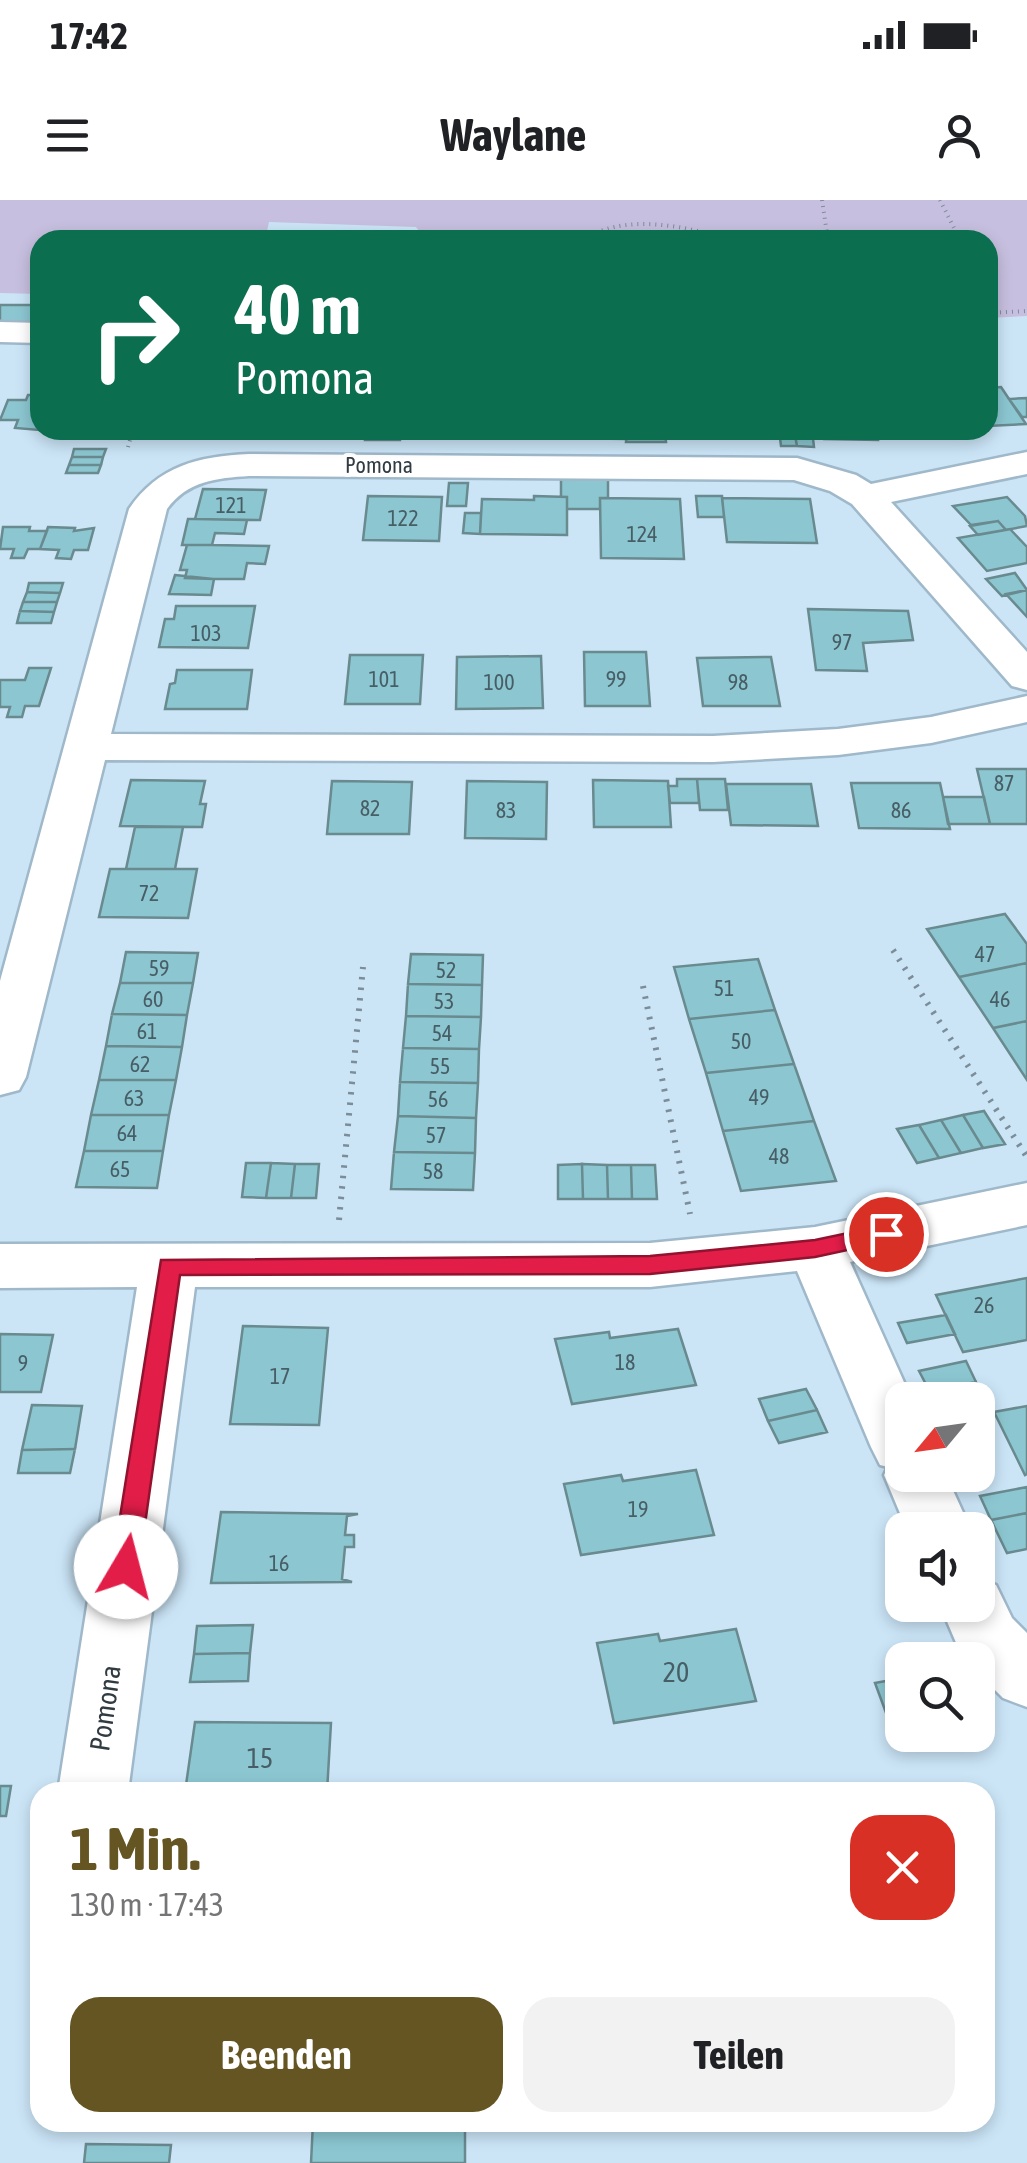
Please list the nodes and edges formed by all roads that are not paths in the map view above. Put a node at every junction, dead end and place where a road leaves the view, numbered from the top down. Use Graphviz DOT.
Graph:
graph roads {
  1 [pos="0,332"];
  2 [pos="30,333"];
  3 [pos="1027,463"];
  4 [pos="864,496"];
  5 [pos="1027,676"];
  6 [pos="1027,709"];
  7 [pos="88,747"];
  8 [pos="0,1077"];
  9 [pos="1027,1204"];
  10 [pos="815,1248"];
  11 [pos="0,1266"];
  12 [pos="169,1266"];
  13 [pos="885,1408"];
  14 [pos="980,1622"];
  15 [pos="1027,1677"];
  16 [pos="94,1782"];
  1 -- 2 [label="street"];
  3 -- 4 [label="street"];
  4 -- 5 [label="street, Pomona"];
  4 -- 7 [label="street, Pomona"];
  6 -- 7 [label="street"];
  7 -- 8 [label="street, Pomona"];
  9 -- 10 [label="street"];
  10 -- 12 [label="street"];
  10 -- 13 [label="street"];
  11 -- 12 [label="street"];
  12 -- 16 [label="street, Pomona"];
  14 -- 15 [label="street"];
}
